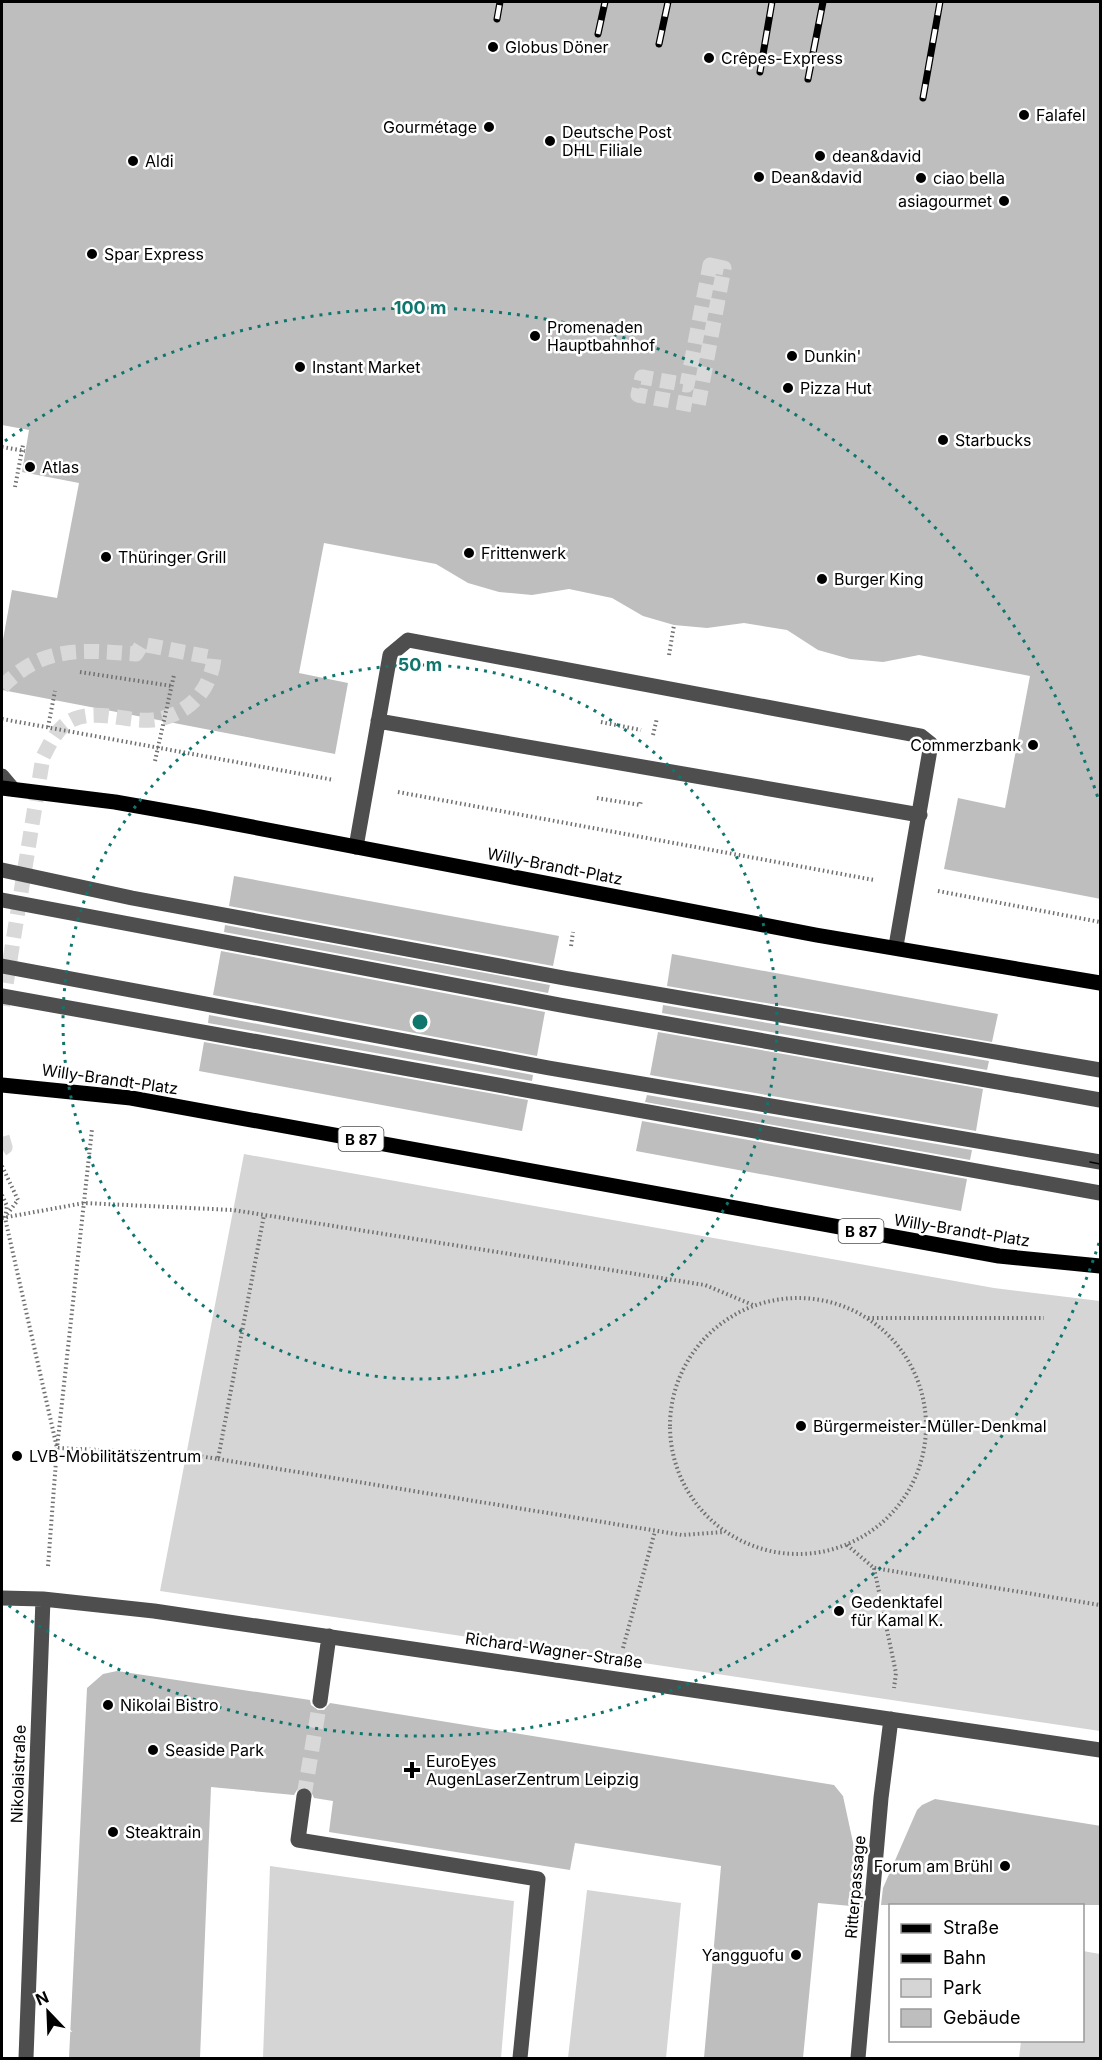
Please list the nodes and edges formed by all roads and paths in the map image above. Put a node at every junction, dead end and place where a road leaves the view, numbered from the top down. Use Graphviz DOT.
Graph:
graph roads {
  1 [pos="23,445"];
  2 [pos="2,447"];
  3 [pos="24,451"];
  4 [pos="15,487"];
  5 [pos="674,625"];
  6 [pos="80,672"];
  7 [pos="174,675"];
  8 [pos="171,686"];
  9 [pos="663,686"];
  10 [pos="55,691"];
  11 [pos="2,719"];
  12 [pos="378,721"];
  13 [pos="48,727"];
  14 [pos="157,748"];
  15 [pos="155,760"];
  16 [pos="647,768"];
  17 [pos="2,776"];
  18 [pos="365,786"];
  19 [pos="8,788"];
  20 [pos="597,798"];
  21 [pos="920,815"];
  22 [pos="356,847"];
  23 [pos="2,872"];
  24 [pos="908,886"];
  25 [pos="2,902"];
  26 [pos="1101,922"];
  27 [pos="896,946"];
  28 [pos="2,966"];
  29 [pos="1101,984"];
  30 [pos="2,999"];
  31 [pos="1101,1071"];
  32 [pos="2,1085"];
  33 [pos="1101,1100"];
  34 [pos="92,1129"];
  35 [pos="1101,1162"];
  36 [pos="2,1166"];
  37 [pos="1101,1193"];
  38 [pos="2,1195"];
  39 [pos="84,1203"];
  40 [pos="264,1215"];
  41 [pos="2,1217"];
  42 [pos="1101,1266"];
  43 [pos="754,1305"];
  44 [pos="867,1318"];
  45 [pos="1044,1318"];
  46 [pos="57,1448"];
  47 [pos="218,1459"];
  48 [pos="655,1531"];
  49 [pos="725,1532"];
  50 [pos="847,1545"];
  51 [pos="874,1568"];
  52 [pos="2,1598"];
  53 [pos="43,1599"];
  54 [pos="1101,1605"];
  55 [pos="329,1636"];
  56 [pos="623,1649"];
  57 [pos="320,1701"];
  58 [pos="891,1719"];
  59 [pos="1101,1750"];
  60 [pos="304,1796"];
  61 [pos="26,2058"];
  62 [pos="520,2058"];
  63 [pos="858,2058"];
  1 -- 3 [label="path"];
  2 -- 3 [label="path"];
  3 -- 4 [label="path"];
  5 -- 9 [label="path"];
  6 -- 8 [label="path"];
  7 -- 8 [label="path"];
  8 -- 14 [label="path"];
  9 -- 12 [label="street"];
  9 -- 16 [label="path"];
  9 -- 21 [label="street"];
  10 -- 13 [label="path"];
  11 -- 13 [label="path"];
  12 -- 16 [label="street"];
  12 -- 18 [label="street"];
  13 -- 14 [label="path"];
  14 -- 15 [label="path"];
  14 -- 18 [label="path"];
  16 -- 20 [label="path"];
  16 -- 21 [label="street"];
  17 -- 19 [label="street"];
  18 -- 22 [label="street"];
  18 -- 24 [label="path"];
  19 -- 22 [label="main road, Willy-Brandt-Platz"];
  21 -- 24 [label="street"];
  22 -- 27 [label="main road, Willy-Brandt-Platz"];
  23 -- 31 [label="street"];
  24 -- 26 [label="path"];
  24 -- 27 [label="street"];
  25 -- 33 [label="street"];
  27 -- 29 [label="main road, Willy-Brandt-Platz"];
  28 -- 35 [label="street"];
  30 -- 37 [label="street"];
  32 -- 42 [label="main road, Willy-Brandt-Platz / B 87"];
  34 -- 39 [label="path"];
  36 -- 41 [label="path"];
  38 -- 41 [label="path"];
  39 -- 40 [label="path"];
  39 -- 41 [label="path"];
  39 -- 46 [label="path"];
  40 -- 43 [label="path"];
  40 -- 47 [label="path"];
  41 -- 46 [label="path"];
  43 -- 44 [label="path"];
  43 -- 49 [label="path"];
  44 -- 45 [label="path"];
  44 -- 50 [label="path"];
  46 -- 47 [label="path"];
  46 -- 53 [label="path"];
  47 -- 48 [label="path"];
  48 -- 49 [label="path"];
  48 -- 56 [label="path"];
  49 -- 50 [label="path"];
  50 -- 51 [label="path"];
  51 -- 54 [label="path"];
  51 -- 58 [label="path"];
  52 -- 53 [label="street, Richard-Wagner-Straße"];
  53 -- 55 [label="street, Richard-Wagner-Straße"];
  53 -- 61 [label="street, Nikolaistraße"];
  55 -- 57 [label="street"];
  55 -- 58 [label="street, Richard-Wagner-Straße"];
  58 -- 59 [label="street, Richard-Wagner-Straße"];
  58 -- 63 [label="street, Ritterpassage"];
  60 -- 62 [label="street"];
}
